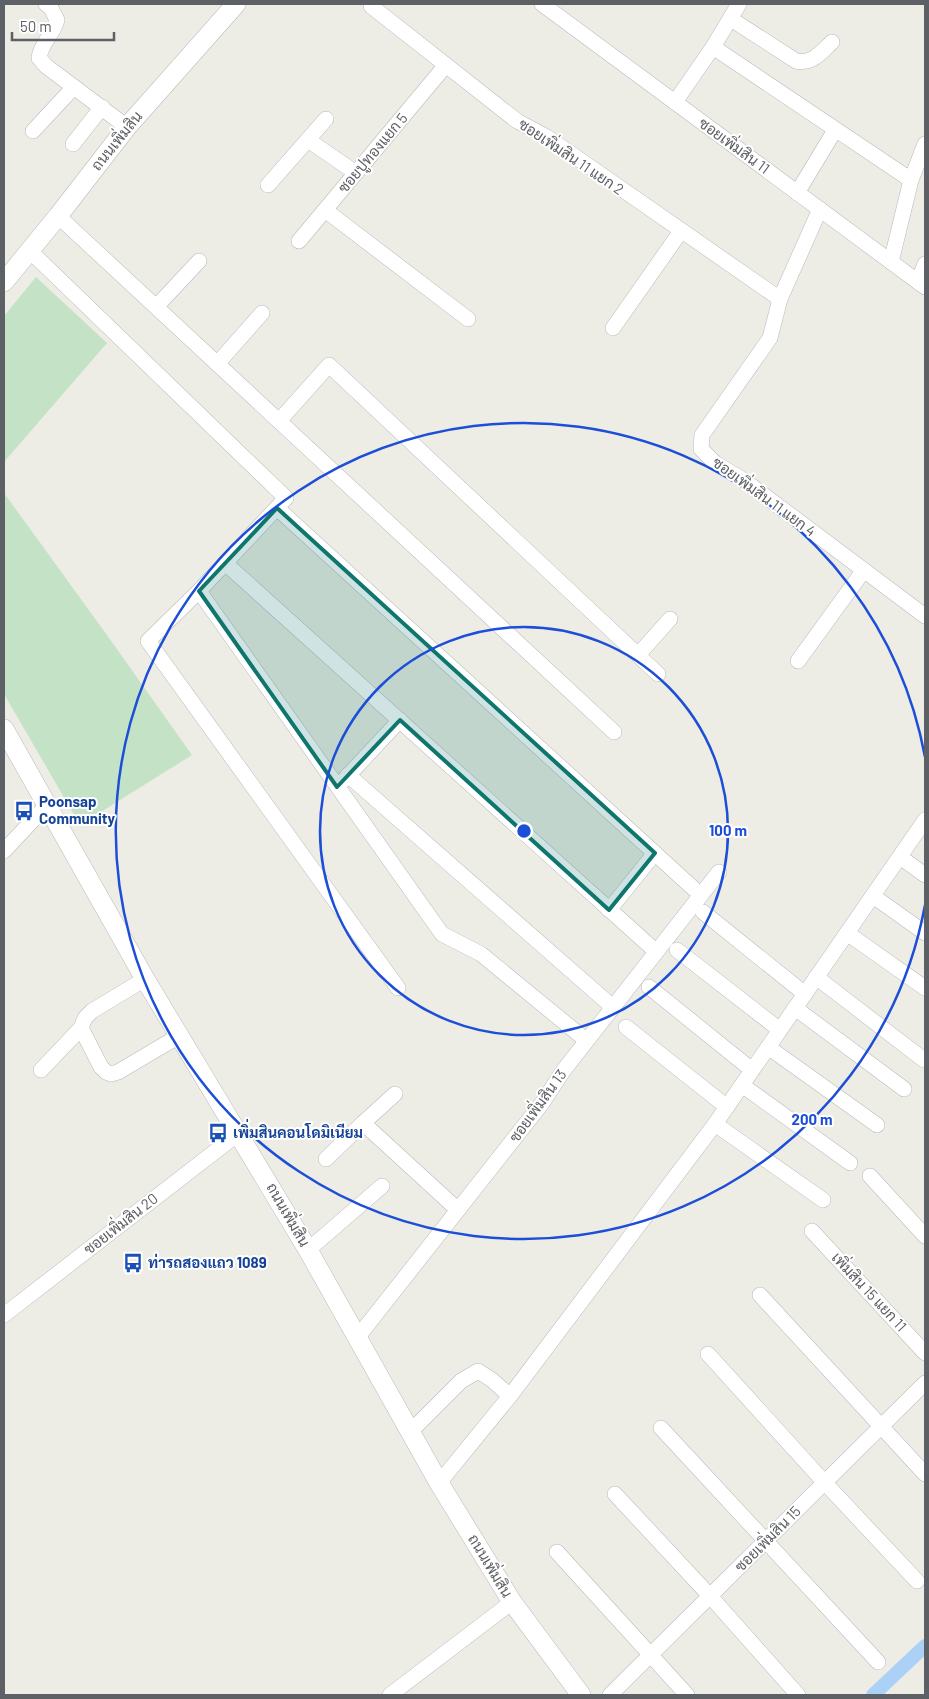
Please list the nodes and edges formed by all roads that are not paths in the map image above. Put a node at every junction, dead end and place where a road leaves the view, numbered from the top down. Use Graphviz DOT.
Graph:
graph roads {
  1 [pos="46,4"];
  2 [pos="236,4"];
  3 [pos="373,4"];
  4 [pos="542,4"];
  5 [pos="739,4"];
  6 [pos="731,19"];
  7 [pos="832,42"];
  8 [pos="713,46"];
  9 [pos="446,65"];
  10 [pos="74,87"];
  11 [pos="675,102"];
  12 [pos="102,107"];
  13 [pos="326,119"];
  14 [pos="127,127"];
  15 [pos="33,130"];
  16 [pos="835,130"];
  17 [pos="308,140"];
  18 [pos="73,144"];
  19 [pos="925,144"];
  20 [pos="356,173"];
  21 [pos="911,180"];
  22 [pos="268,185"];
  23 [pos="797,193"];
  24 [pos="820,209"];
  25 [pos="325,210"];
  26 [pos="58,216"];
  27 [pos="681,231"];
  28 [pos="299,241"];
  29 [pos="30,251"];
  30 [pos="199,261"];
  31 [pos="891,262"];
  32 [pos="925,264"];
  33 [pos="4,282"];
  34 [pos="922,285"];
  35 [pos="780,299"];
  36 [pos="156,307"];
  37 [pos="262,313"];
  38 [pos="468,318"];
  39 [pos="612,328"];
  40 [pos="217,364"];
  41 [pos="279,421"];
  42 [pos="277,508"];
  43 [pos="225,563"];
  44 [pos="864,570"];
  45 [pos="199,591"];
  46 [pos="925,616"];
  47 [pos="670,619"];
  48 [pos="638,655"];
  49 [pos="798,660"];
  50 [pos="658,674"];
  51 [pos="400,720"];
  52 [pos="4,729"];
  53 [pos="614,732"];
  54 [pos="348,775"];
  55 [pos="337,787"];
  56 [pos="46,806"];
  57 [pos="925,820"];
  58 [pos="4,851"];
  59 [pos="655,854"];
  60 [pos="900,857"];
  61 [pos="719,872"];
  62 [pos="925,875"];
  63 [pos="694,889"];
  64 [pos="873,896"];
  65 [pos="609,910"];
  66 [pos="703,912"];
  67 [pos="847,933"];
  68 [pos="925,933"];
  69 [pos="650,947"];
  70 [pos="677,950"];
  71 [pos="816,978"];
  72 [pos="145,979"];
  73 [pos="649,987"];
  74 [pos="398,988"];
  75 [pos="925,988"];
  76 [pos="805,994"];
  77 [pos="607,1002"];
  78 [pos="795,1008"];
  79 [pos="626,1027"];
  80 [pos="81,1028"];
  81 [pos="780,1030"];
  82 [pos="179,1036"];
  83 [pos="581,1036"];
  84 [pos="768,1047"];
  85 [pos="924,1060"];
  86 [pos="41,1070"];
  87 [pos="752,1070"];
  88 [pos="742,1085"];
  89 [pos="904,1089"];
  90 [pos="395,1094"];
  91 [pos="727,1107"];
  92 [pos="363,1123"];
  93 [pos="714,1124"];
  94 [pos="877,1126"];
  95 [pos="239,1133"];
  96 [pos="326,1158"];
  97 [pos="850,1163"];
  98 [pos="870,1176"];
  99 [pos="382,1186"];
  100 [pos="823,1200"];
  101 [pos="458,1210"];
  102 [pos="812,1231"];
  103 [pos="925,1236"];
  104 [pos="308,1250"];
  105 [pos="760,1295"];
  106 [pos="4,1315"];
  107 [pos="357,1338"];
  108 [pos="925,1353"];
  109 [pos="708,1354"];
  110 [pos="925,1383"];
  111 [pos="510,1396"];
  112 [pos="881,1426"];
  113 [pos="661,1428"];
  114 [pos="410,1432"];
  115 [pos="925,1474"];
  116 [pos="825,1483"];
  117 [pos="439,1484"];
  118 [pos="615,1494"];
  119 [pos="766,1541"];
  120 [pos="557,1552"];
  121 [pos="917,1581"];
  122 [pos="710,1596"];
  123 [pos="512,1602"];
  124 [pos="650,1655"];
  125 [pos="878,1662"];
  126 [pos="390,1695"];
  127 [pos="581,1695"];
  128 [pos="610,1695"];
  129 [pos="686,1695"];
  130 [pos="798,1695"];
  1 -- 10 [label="street"];
  2 -- 14 [label="street, ถนนเพิ่มสิน"];
  3 -- 9 [label="street, ซอยเพิ่มสิน 11 แยก 2"];
  4 -- 11 [label="street, ซอยเพิ่มสิน 11"];
  5 -- 6 [label="street"];
  6 -- 7 [label="street"];
  6 -- 8 [label="street"];
  8 -- 11 [label="street"];
  8 -- 16 [label="street"];
  9 -- 20 [label="street, ซอยปูทองแยก 5"];
  9 -- 27 [label="street, ซอยเพิ่มสิน 11 แยก 2"];
  10 -- 12 [label="street"];
  10 -- 15 [label="street"];
  11 -- 23 [label="street, ซอยเพิ่มสิน 11"];
  12 -- 14 [label="street"];
  12 -- 18 [label="street"];
  13 -- 17 [label="street"];
  14 -- 26 [label="street, ถนนเพิ่มสิน"];
  16 -- 21 [label="street"];
  16 -- 23 [label="street"];
  17 -- 20 [label="street"];
  17 -- 22 [label="street"];
  19 -- 21 [label="street"];
  20 -- 25 [label="street, ซอยปูทองแยก 5"];
  21 -- 31 [label="street"];
  23 -- 24 [label="street, ซอยเพิ่มสิน 11"];
  24 -- 31 [label="street, ซอยเพิ่มสิน 11"];
  24 -- 35 [label="street, ซอยเพิ่มสิน 11 แยก 4"];
  25 -- 28 [label="street, ซอยปูทองแยก 5"];
  25 -- 38 [label="street"];
  26 -- 29 [label="street, ถนนเพิ่มสิน"];
  26 -- 36 [label="street"];
  27 -- 35 [label="street, ซอยเพิ่มสิน 11 แยก 2"];
  27 -- 39 [label="street"];
  29 -- 33 [label="street, ถนนเพิ่มสิน"];
  29 -- 42 [label="street"];
  30 -- 36 [label="street"];
  31 -- 34 [label="street, ซอยเพิ่มสิน 11"];
  32 -- 34 [label="street"];
  35 -- 44 [label="street, ซอยเพิ่มสิน 11 แยก 4"];
  36 -- 40 [label="street"];
  37 -- 40 [label="street"];
  40 -- 41 [label="street"];
  41 -- 48 [label="street"];
  41 -- 53 [label="street"];
  42 -- 43 [label="street"];
  42 -- 59 [label="street"];
  43 -- 45 [label="street"];
  43 -- 51 [label="street"];
  44 -- 46 [label="street, ซอยเพิ่มสิน 11 แยก 4"];
  44 -- 49 [label="street"];
  45 -- 55 [label="street"];
  45 -- 74 [label="street"];
  47 -- 48 [label="street"];
  48 -- 50 [label="street"];
  51 -- 54 [label="street"];
  51 -- 65 [label="street"];
  52 -- 56 [label="street, ถนนเพิ่มสิน"];
  54 -- 55 [label="street"];
  54 -- 77 [label="street"];
  55 -- 83 [label="street"];
  56 -- 58 [label="street"];
  56 -- 72 [label="street, ถนนเพิ่มสิน"];
  57 -- 60 [label="street"];
  59 -- 63 [label="street"];
  59 -- 65 [label="street"];
  60 -- 62 [label="street"];
  60 -- 64 [label="street"];
  61 -- 101 [label="street, ซอยเพิ่มสิน 13"];
  64 -- 67 [label="street"];
  64 -- 68 [label="street"];
  65 -- 69 [label="street"];
  66 -- 76 [label="street"];
  67 -- 71 [label="street"];
  67 -- 75 [label="street"];
  70 -- 81 [label="street"];
  71 -- 76 [label="street"];
  71 -- 85 [label="street"];
  72 -- 80 [label="street"];
  72 -- 82 [label="street, ถนนเพิ่มสิน"];
  73 -- 87 [label="street"];
  76 -- 78 [label="street"];
  78 -- 81 [label="street"];
  78 -- 89 [label="street"];
  79 -- 91 [label="street"];
  80 -- 82 [label="street"];
  80 -- 86 [label="street"];
  81 -- 84 [label="street"];
  82 -- 95 [label="street, ถนนเพิ่มสิน"];
  84 -- 87 [label="street"];
  84 -- 94 [label="street"];
  87 -- 88 [label="street"];
  88 -- 91 [label="street"];
  88 -- 97 [label="street"];
  90 -- 92 [label="street"];
  91 -- 93 [label="street"];
  92 -- 96 [label="street"];
  92 -- 101 [label="street"];
  93 -- 100 [label="street"];
  93 -- 111 [label="street"];
  95 -- 104 [label="street, ถนนเพิ่มสิน"];
  95 -- 106 [label="street, ซอยเพิ่มสิน 20"];
  98 -- 103 [label="street"];
  99 -- 104 [label="street"];
  101 -- 107 [label="street, ซอยเพิ่มสิน 13"];
  102 -- 108 [label="street, เพิ่มสิน 15 แยก 11"];
  104 -- 107 [label="street, ถนนเพิ่มสิน"];
  105 -- 112 [label="street"];
  107 -- 114 [label="street, ถนนเพิ่มสิน"];
  109 -- 116 [label="street"];
  110 -- 112 [label="street, ซอยเพิ่มสิน 15"];
  111 -- 114 [label="street"];
  111 -- 117 [label="street"];
  112 -- 115 [label="street"];
  112 -- 116 [label="street, ซอยเพิ่มสิน 15"];
  113 -- 119 [label="street"];
  114 -- 117 [label="street, ถนนเพิ่มสิน"];
  116 -- 119 [label="street, ซอยเพิ่มสิน 15"];
  116 -- 121 [label="street"];
  117 -- 123 [label="street, ถนนเพิ่มสิน"];
  118 -- 122 [label="street"];
  119 -- 122 [label="street, ซอยเพิ่มสิน 15"];
  119 -- 125 [label="street"];
  120 -- 124 [label="street"];
  122 -- 124 [label="street, ซอยเพิ่มสิน 15"];
  122 -- 130 [label="street"];
  123 -- 126 [label="street"];
  123 -- 127 [label="street, ถนนเพิ่มสิน"];
  124 -- 128 [label="street, ซอยเพิ่มสิน 15"];
  124 -- 129 [label="street"];
}
